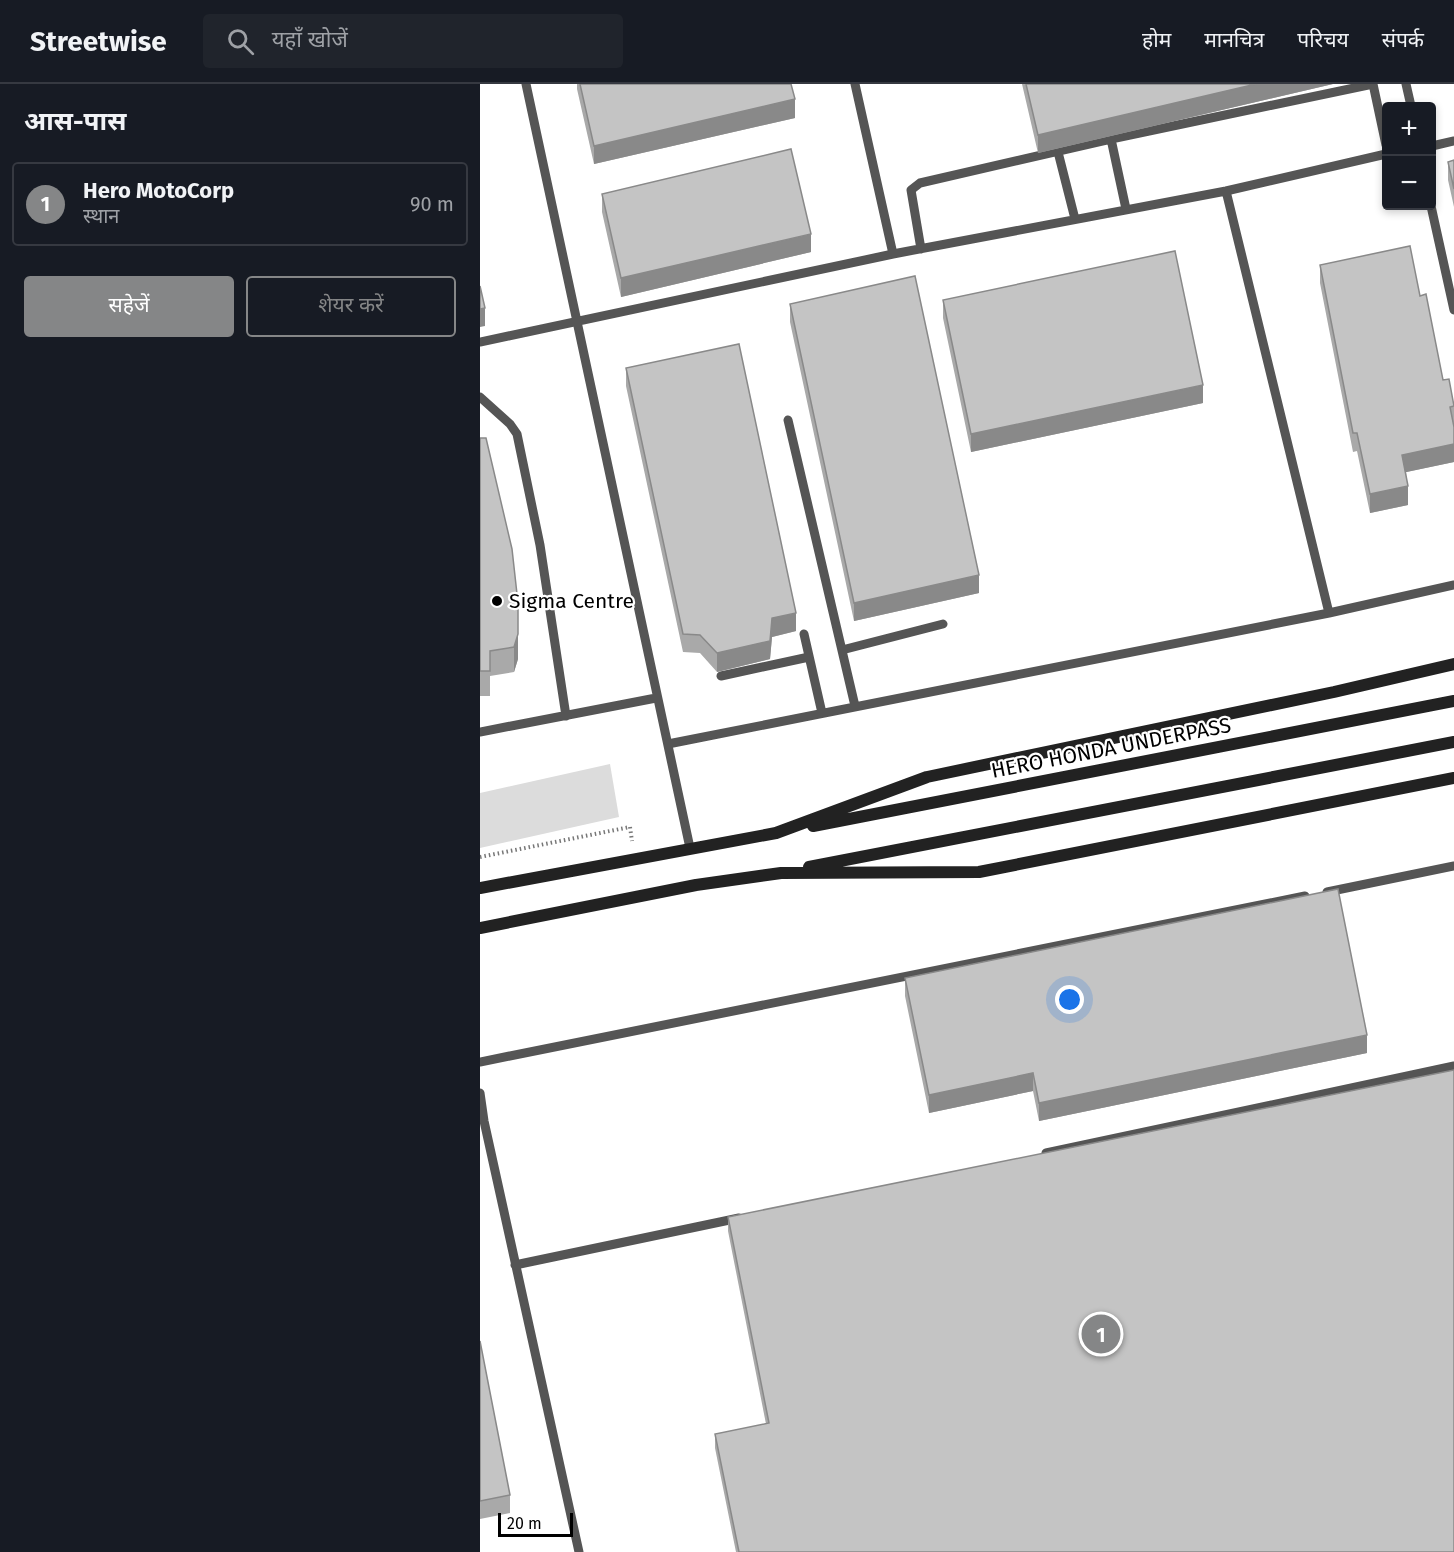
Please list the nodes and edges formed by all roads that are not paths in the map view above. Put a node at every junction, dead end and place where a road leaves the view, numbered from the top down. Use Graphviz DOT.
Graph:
graph roads {
  1 [pos="526,84"];
  2 [pos="855,84"];
  3 [pos="1373,84"];
  4 [pos="1406,84"];
  5 [pos="1410,102"];
  6 [pos="1382,126"];
  7 [pos="1111,139"];
  8 [pos="1454,141"];
  9 [pos="1436,145"];
  10 [pos="1058,152"];
  11 [pos="1382,155"];
  12 [pos="1226,191"];
  13 [pos="1126,209"];
  14 [pos="1432,210"];
  15 [pos="1075,219"];
  16 [pos="921,249"];
  17 [pos="893,255"];
  18 [pos="1454,310"];
  19 [pos="577,320"];
  20 [pos="480,342"];
  21 [pos="480,397"];
  22 [pos="788,420"];
  23 [pos="1454,585"];
  24 [pos="1329,613"];
  25 [pos="943,624"];
  26 [pos="804,634"];
  27 [pos="842,650"];
  28 [pos="809,657"];
  29 [pos="1454,664"];
  30 [pos="721,676"];
  31 [pos="656,698"];
  32 [pos="1454,701"];
  33 [pos="855,706"];
  34 [pos="822,713"];
  35 [pos="566,716"];
  36 [pos="480,732"];
  37 [pos="1454,742"];
  38 [pos="668,744"];
  39 [pos="1454,778"];
  40 [pos="776,833"];
  41 [pos="690,848"];
  42 [pos="1454,866"];
  43 [pos="782,873"];
  44 [pos="480,888"];
  45 [pos="480,928"];
  46 [pos="480,1062"];
  47 [pos="1454,1066"];
  48 [pos="480,1093"];
  49 [pos="482,1122"];
  50 [pos="1031,1156"];
  51 [pos="750,1215"];
  52 [pos="515,1265"];
  53 [pos="579,1552"];
  1 -- 19 [label="lane"];
  2 -- 17 [label="lane"];
  3 -- 6 [label="lane"];
  3 -- 7 [label="lane"];
  4 -- 5 [label="lane"];
  7 -- 10 [label="lane"];
  7 -- 13 [label="lane"];
  8 -- 9 [label="lane"];
  10 -- 15 [label="lane"];
  10 -- 16 [label="lane"];
  11 -- 12 [label="lane"];
  12 -- 13 [label="lane"];
  12 -- 24 [label="lane"];
  13 -- 15 [label="lane"];
  14 -- 18 [label="lane"];
  15 -- 16 [label="lane"];
  16 -- 17 [label="lane"];
  17 -- 19 [label="lane"];
  19 -- 20 [label="lane"];
  19 -- 31 [label="lane"];
  21 -- 35 [label="lane"];
  22 -- 27 [label="lane"];
  23 -- 24 [label="lane"];
  24 -- 33 [label="lane"];
  25 -- 27 [label="lane"];
  26 -- 28 [label="lane"];
  27 -- 33 [label="lane"];
  28 -- 30 [label="lane"];
  28 -- 34 [label="lane"];
  29 -- 40 [label="main road"];
  31 -- 35 [label="lane"];
  31 -- 38 [label="lane"];
  32 -- 40 [label="main road, HERO HONDA UNDERPASS"];
  33 -- 34 [label="lane"];
  34 -- 38 [label="lane"];
  35 -- 36 [label="lane"];
  37 -- 43 [label="main road"];
  38 -- 41 [label="lane"];
  39 -- 43 [label="main road"];
  40 -- 41 [label="main road"];
  41 -- 44 [label="main road"];
  42 -- 46 [label="lane"];
  43 -- 45 [label="main road"];
  47 -- 50 [label="lane"];
  48 -- 49 [label="lane"];
  49 -- 52 [label="lane"];
  51 -- 52 [label="lane"];
  52 -- 53 [label="lane"];
}
